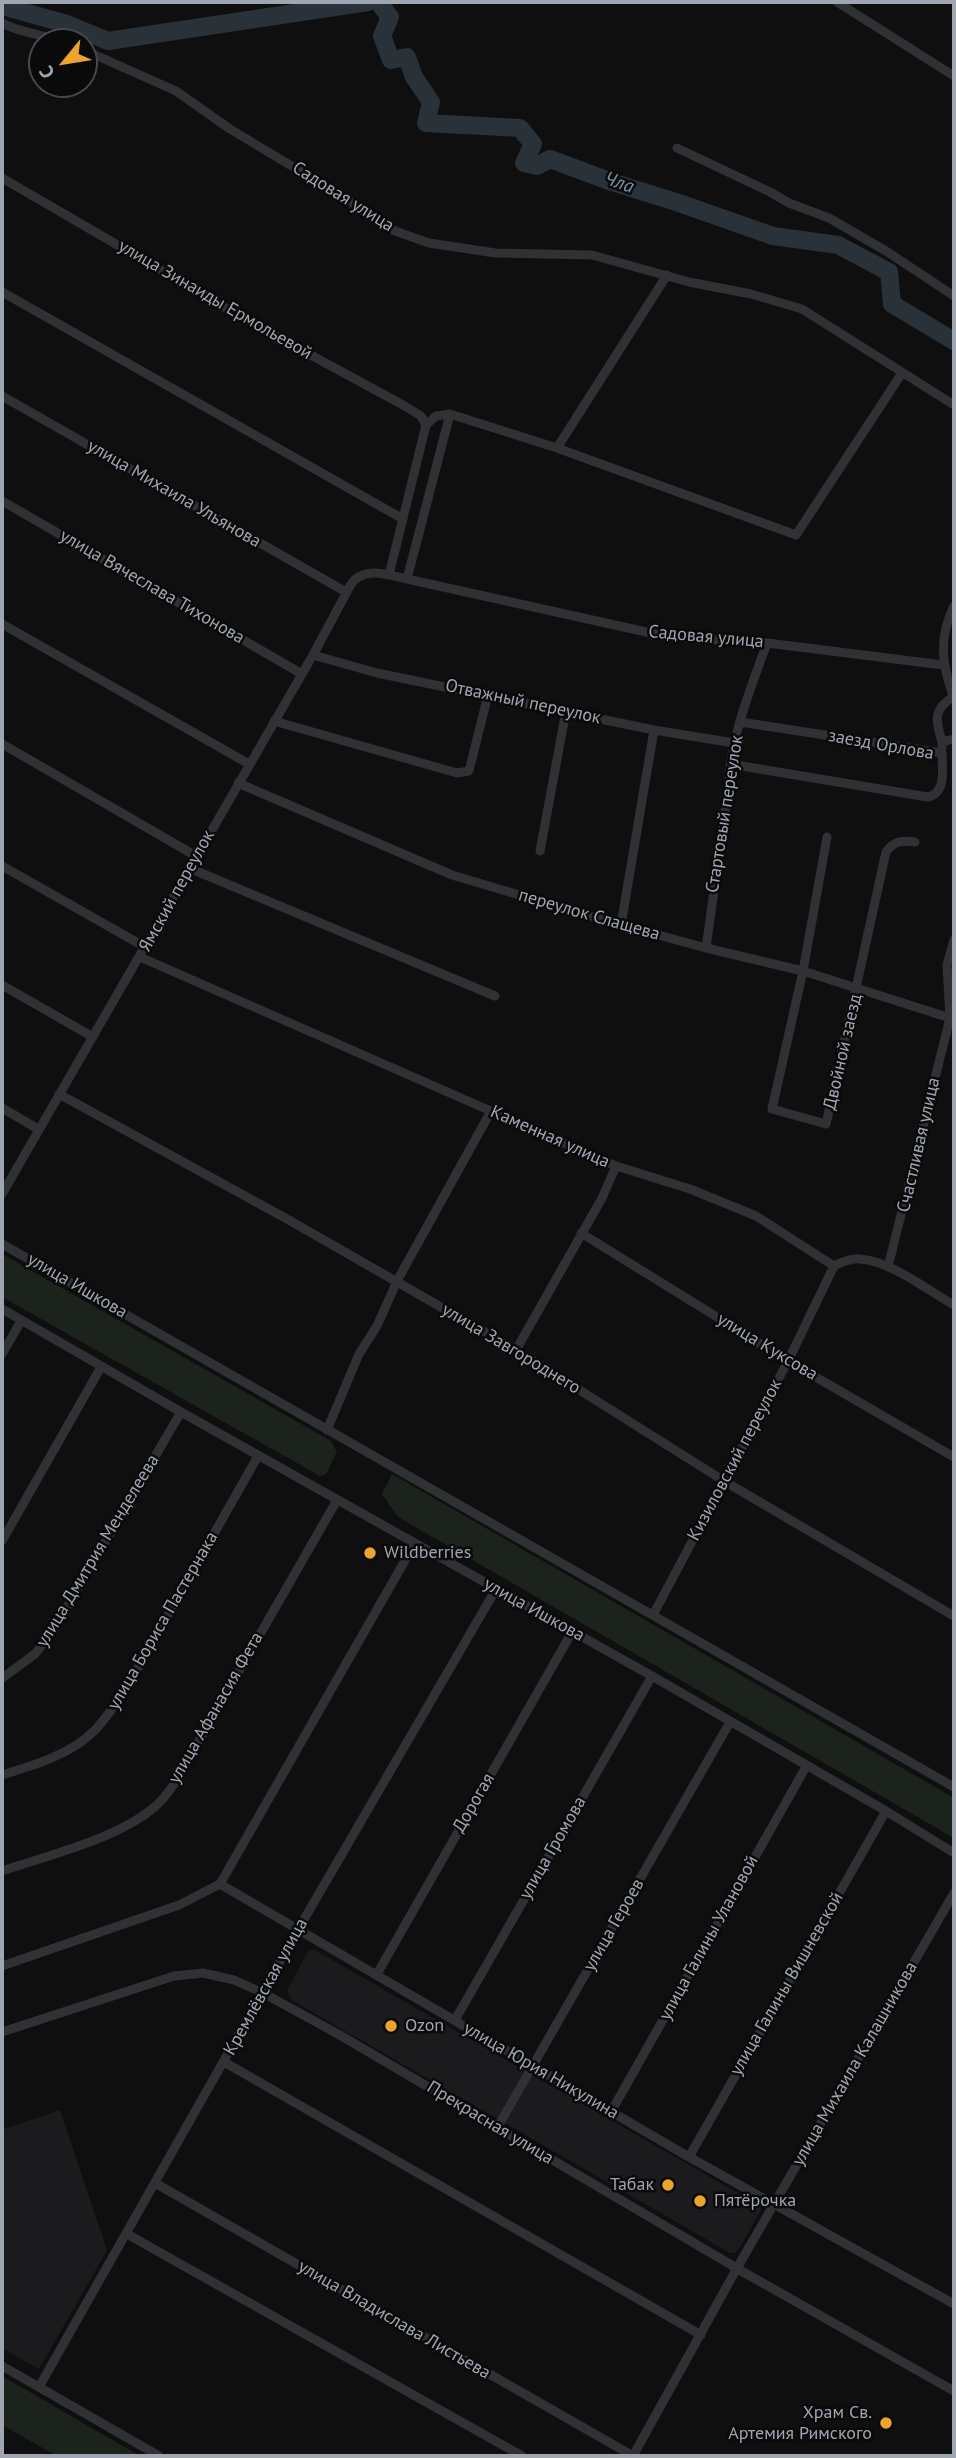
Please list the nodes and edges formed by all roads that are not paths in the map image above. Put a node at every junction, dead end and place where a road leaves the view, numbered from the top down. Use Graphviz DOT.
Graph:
graph roads {
  1 [pos="836,2"];
  2 [pos="2,23"];
  3 [pos="28,31"];
  4 [pos="98,56"];
  5 [pos="954,76"];
  6 [pos="677,148"];
  7 [pos="2,178"];
  8 [pos="667,275"];
  9 [pos="2,292"];
  10 [pos="954,296"];
  11 [pos="902,373"];
  12 [pos="2,396"];
  13 [pos="954,405"];
  14 [pos="450,414"];
  15 [pos="426,425"];
  16 [pos="557,448"];
  17 [pos="2,501"];
  18 [pos="403,519"];
  19 [pos="389,575"];
  20 [pos="407,579"];
  21 [pos="348,589"];
  22 [pos="954,606"];
  23 [pos="2,624"];
  24 [pos="766,643"];
  25 [pos="313,655"];
  26 [pos="943,665"];
  27 [pos="302,674"];
  28 [pos="488,695"];
  29 [pos="954,697"];
  30 [pos="566,711"];
  31 [pos="274,721"];
  32 [pos="740,722"];
  33 [pos="654,730"];
  34 [pos="954,739"];
  35 [pos="942,742"];
  36 [pos="734,743"];
  37 [pos="2,744"];
  38 [pos="942,753"];
  39 [pos="249,764"];
  40 [pos="730,764"];
  41 [pos="238,783"];
  42 [pos="827,837"];
  43 [pos="915,842"];
  44 [pos="540,851"];
  45 [pos="196,856"];
  46 [pos="2,866"];
  47 [pos="189,868"];
  48 [pos="621,925"];
  49 [pos="954,941"];
  50 [pos="145,947"];
  51 [pos="706,948"];
  52 [pos="140,957"];
  53 [pos="803,971"];
  54 [pos="2,985"];
  55 [pos="858,988"];
  56 [pos="495,996"];
  57 [pos="950,1018"];
  58 [pos="93,1037"];
  59 [pos="60,1094"];
  60 [pos="2,1108"];
  61 [pos="491,1111"];
  62 [pos="38,1129"];
  63 [pos="616,1166"];
  64 [pos="2,1194"];
  65 [pos="581,1233"];
  66 [pos="2,1244"];
  67 [pos="834,1266"];
  68 [pos="888,1266"];
  69 [pos="397,1281"];
  70 [pos="954,1305"];
  71 [pos="2,1309"];
  72 [pos="21,1321"];
  73 [pos="516,1350"];
  74 [pos="2,1354"];
  75 [pos="788,1361"];
  76 [pos="101,1367"];
  77 [pos="181,1412"];
  78 [pos="327,1430"];
  79 [pos="258,1456"];
  80 [pos="954,1457"];
  81 [pos="724,1481"];
  82 [pos="337,1500"];
  83 [pos="2,1541"];
  84 [pos="415,1543"];
  85 [pos="496,1589"];
  86 [pos="653,1615"];
  87 [pos="954,1616"];
  88 [pos="572,1632"];
  89 [pos="652,1676"];
  90 [pos="2,1678"];
  91 [pos="730,1722"];
  92 [pos="807,1765"];
  93 [pos="2,1775"];
  94 [pos="954,1787"];
  95 [pos="886,1811"];
  96 [pos="954,1853"];
  97 [pos="2,1871"];
  98 [pos="220,1884"];
  99 [pos="954,1893"];
  100 [pos="299,1928"];
  101 [pos="2,1966"];
  102 [pos="377,1974"];
  103 [pos="262,1993"];
  104 [pos="454,2020"];
  105 [pos="2,2032"];
  106 [pos="224,2062"];
  107 [pos="532,2067"];
  108 [pos="611,2112"];
  109 [pos="497,2128"];
  110 [pos="689,2157"];
  111 [pos="155,2183"];
  112 [pos="774,2204"];
  113 [pos="127,2234"];
  114 [pos="737,2268"];
  115 [pos="954,2304"];
  116 [pos="701,2335"];
  117 [pos="2,2366"];
  118 [pos="39,2387"];
  119 [pos="954,2391"];
  120 [pos="159,2456"];
  121 [pos="522,2456"];
  122 [pos="633,2456"];
  1 -- 5 [label="street"];
  2 -- 3 [label="street"];
  4 -- 8 [label="street, Садовая улица"];
  6 -- 10 [label="street"];
  7 -- 15 [label="street, улица Зинаиды Ермольевой"];
  8 -- 11 [label="street, Садовая улица"];
  8 -- 16 [label="street"];
  9 -- 18 [label="street"];
  11 -- 13 [label="street, Садовая улица"];
  11 -- 16 [label="street"];
  12 -- 21 [label="street, улица Михаила Ульянова"];
  14 -- 15 [label="street"];
  14 -- 16 [label="street"];
  14 -- 20 [label="street"];
  15 -- 18 [label="street"];
  17 -- 27 [label="street, улица Вячеслава Тихонова"];
  18 -- 19 [label="street"];
  19 -- 20 [label="street, Садовая улица"];
  19 -- 21 [label="street, Садовая улица"];
  20 -- 24 [label="street, Садовая улица"];
  21 -- 25 [label="street, Ямский переулок"];
  22 -- 26 [label="street"];
  23 -- 39 [label="street"];
  24 -- 26 [label="street, Садовая улица"];
  24 -- 32 [label="street, Стартовый переулок"];
  25 -- 27 [label="street, Ямский переулок"];
  25 -- 28 [label="street, Отважный переулок"];
  26 -- 29 [label="street"];
  27 -- 31 [label="street, Ямский переулок"];
  28 -- 30 [label="street, Отважный переулок"];
  28 -- 31 [label="street"];
  29 -- 35 [label="street"];
  30 -- 33 [label="street, Отважный переулок"];
  30 -- 44 [label="street"];
  31 -- 39 [label="street, Ямский переулок"];
  32 -- 36 [label="street, Стартовый переулок"];
  32 -- 38 [label="street, заезд Орлова"];
  33 -- 36 [label="street, Отважный переулок"];
  33 -- 48 [label="street"];
  34 -- 35 [label="street"];
  35 -- 38 [label="street"];
  36 -- 40 [label="street, Стартовый переулок"];
  37 -- 45 [label="street"];
  38 -- 40 [label="street, заезд Орлова"];
  39 -- 41 [label="street, Ямский переулок"];
  40 -- 51 [label="street, Стартовый переулок"];
  41 -- 45 [label="street, Ямский переулок"];
  41 -- 48 [label="street, переулок Слащева"];
  42 -- 53 [label="street, Двойной заезд"];
  43 -- 55 [label="street, Двойной заезд"];
  45 -- 47 [label="street, Ямский переулок"];
  46 -- 50 [label="street"];
  47 -- 50 [label="street, Ямский переулок"];
  47 -- 56 [label="street"];
  48 -- 51 [label="street, переулок Слащева"];
  49 -- 57 [label="street, Счастливая улица"];
  50 -- 52 [label="street, Ямский переулок"];
  51 -- 53 [label="street, переулок Слащева"];
  52 -- 58 [label="street, Ямский переулок"];
  52 -- 61 [label="street, Каменная улица"];
  53 -- 55 [label="street, переулок Слащева"];
  53 -- 55 [label="street, Двойной заезд"];
  54 -- 58 [label="street"];
  55 -- 57 [label="street, переулок Слащева"];
  57 -- 68 [label="street, Счастливая улица"];
  58 -- 59 [label="street, Ямский переулок"];
  59 -- 62 [label="street, Ямский переулок"];
  59 -- 69 [label="street, улица Завгороднего"];
  60 -- 62 [label="street"];
  61 -- 63 [label="street, Каменная улица"];
  61 -- 69 [label="street"];
  62 -- 64 [label="street, Ямский переулок"];
  63 -- 65 [label="street"];
  63 -- 67 [label="street, Каменная улица"];
  65 -- 73 [label="street"];
  65 -- 75 [label="street, улица Куксова"];
  66 -- 78 [label="street, улица Ишкова"];
  67 -- 68 [label="street"];
  67 -- 75 [label="street, Кизиловский переулок"];
  68 -- 70 [label="street"];
  69 -- 73 [label="street, улица Завгороднего"];
  69 -- 78 [label="street"];
  71 -- 72 [label="street, улица Ишкова"];
  72 -- 74 [label="street"];
  72 -- 76 [label="street, улица Ишкова"];
  73 -- 81 [label="street, улица Завгороднего"];
  75 -- 80 [label="street, улица Куксова"];
  75 -- 81 [label="street, Кизиловский переулок"];
  76 -- 77 [label="street, улица Ишкова"];
  76 -- 83 [label="street"];
  77 -- 79 [label="street, улица Ишкова"];
  77 -- 90 [label="street, улица Дмитрия Менделеева"];
  78 -- 86 [label="street, улица Ишкова"];
  79 -- 82 [label="street, улица Ишкова"];
  79 -- 93 [label="street, улица Бориса Пастернака"];
  81 -- 86 [label="street, Кизиловский переулок"];
  81 -- 87 [label="street, улица Завгороднего"];
  82 -- 84 [label="street, улица Ишкова"];
  82 -- 97 [label="street, улица Афанасия Фета"];
  84 -- 85 [label="street, улица Ишкова"];
  84 -- 98 [label="street"];
  85 -- 88 [label="street, улица Ишкова"];
  85 -- 100 [label="street, Кремлёвская улица"];
  86 -- 94 [label="street, улица Ишкова"];
  88 -- 89 [label="street, улица Ишкова"];
  88 -- 102 [label="street, Дорогая"];
  89 -- 91 [label="street, улица Ишкова"];
  89 -- 104 [label="street, улица Громова"];
  91 -- 92 [label="street, улица Ишкова"];
  91 -- 107 [label="street, улица Героев"];
  92 -- 95 [label="street, улица Ишкова"];
  92 -- 108 [label="street, улица Галины Улановой"];
  95 -- 96 [label="street, улица Ишкова"];
  95 -- 110 [label="street, улица Галины Вишневской"];
  98 -- 100 [label="street, улица Юрия Никулина"];
  98 -- 101 [label="street"];
  99 -- 112 [label="street, улица Михаила Калашникова"];
  100 -- 102 [label="street, улица Юрия Никулина"];
  100 -- 103 [label="street, Кремлёвская улица"];
  102 -- 104 [label="street, улица Юрия Никулина"];
  103 -- 105 [label="street, Прекрасная улица"];
  103 -- 106 [label="street, Кремлёвская улица"];
  103 -- 109 [label="street, Прекрасная улица"];
  104 -- 107 [label="street, улица Юрия Никулина"];
  106 -- 111 [label="street, Кремлёвская улица"];
  106 -- 116 [label="street"];
  107 -- 108 [label="street, улица Юрия Никулина"];
  107 -- 109 [label="street, улица Героев"];
  108 -- 110 [label="street, улица Юрия Никулина"];
  109 -- 114 [label="street, Прекрасная улица"];
  110 -- 112 [label="street, улица Юрия Никулина"];
  111 -- 113 [label="street, Кремлёвская улица"];
  111 -- 122 [label="street, улица Владислава Листьева"];
  112 -- 114 [label="street, улица Михаила Калашникова"];
  112 -- 115 [label="street, улица Юрия Никулина"];
  113 -- 118 [label="street, Кремлёвская улица"];
  113 -- 121 [label="street"];
  114 -- 116 [label="street, улица Михаила Калашникова"];
  114 -- 119 [label="street, Прекрасная улица"];
  116 -- 122 [label="street, улица Михаила Калашникова"];
  117 -- 118 [label="street"];
  118 -- 120 [label="street"];
}
